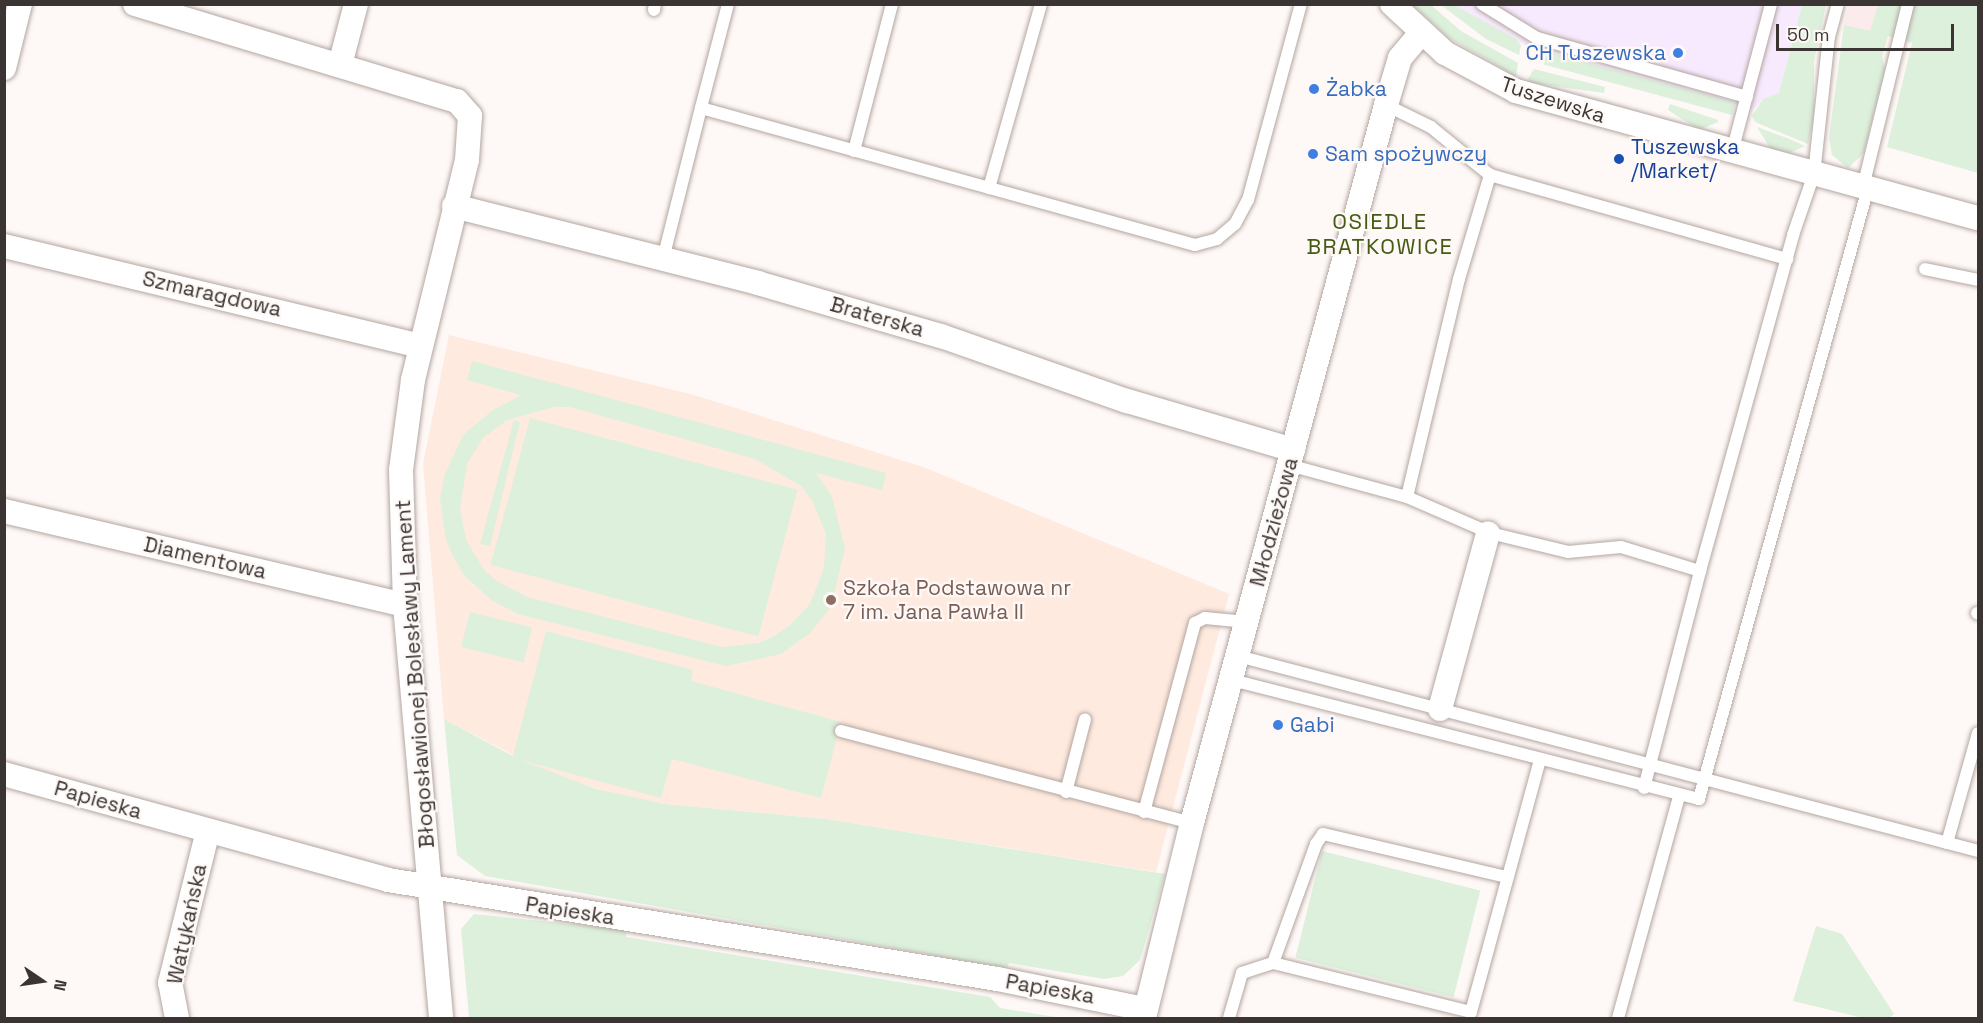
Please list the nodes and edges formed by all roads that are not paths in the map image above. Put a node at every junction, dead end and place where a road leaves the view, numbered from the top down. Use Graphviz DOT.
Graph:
graph roads {
  1 [pos="20,4"];
  2 [pos="135,4"];
  3 [pos="356,4"];
  4 [pos="728,4"];
  5 [pos="892,4"];
  6 [pos="1041,4"];
  7 [pos="1301,4"];
  8 [pos="1392,4"];
  9 [pos="1482,4"];
  10 [pos="1771,4"];
  11 [pos="1838,4"];
  12 [pos="1908,4"];
  13 [pos="1420,34"];
  14 [pos="340,65"];
  15 [pos="4,68"];
  16 [pos="1747,97"];
  17 [pos="1386,105"];
  18 [pos="701,108"];
  19 [pos="854,151"];
  20 [pos="1731,152"];
  21 [pos="1814,174"];
  22 [pos="1490,175"];
  23 [pos="989,188"];
  24 [pos="1865,188"];
  25 [pos="454,206"];
  26 [pos="1978,218"];
  27 [pos="4,246"];
  28 [pos="663,259"];
  29 [pos="1787,259"];
  30 [pos="1925,269"];
  31 [pos="1978,280"];
  32 [pos="419,346"];
  33 [pos="1291,458"];
  34 [pos="1407,497"];
  35 [pos="4,511"];
  36 [pos="1488,533"];
  37 [pos="1700,571"];
  38 [pos="405,605"];
  39 [pos="1247,622"];
  40 [pos="1238,656"];
  41 [pos="1232,680"];
  42 [pos="1440,709"];
  43 [pos="1085,719"];
  44 [pos="841,731"];
  45 [pos="1978,733"];
  46 [pos="1540,759"];
  47 [pos="1650,764"];
  48 [pos="4,774"];
  49 [pos="1705,779"];
  50 [pos="1644,788"];
  51 [pos="1066,792"];
  52 [pos="1679,796"];
  53 [pos="1144,812"];
  54 [pos="1192,824"];
  55 [pos="208,831"];
  56 [pos="1947,843"];
  57 [pos="1978,851"];
  58 [pos="1507,877"];
  59 [pos="429,888"];
  60 [pos="1273,963"];
  61 [pos="1144,1014"];
  62 [pos="177,1018"];
  63 [pos="441,1018"];
  64 [pos="1229,1018"];
  65 [pos="1618,1018"];
  1 -- 15 [label="street"];
  2 -- 14 [label="street, Błogosławionej Bolesławy Lament"];
  3 -- 14 [label="street"];
  4 -- 18 [label="lane"];
  5 -- 19 [label="lane"];
  6 -- 23 [label="lane"];
  7 -- 23 [label="lane"];
  8 -- 13 [label="street, Tuszewska"];
  9 -- 16 [label="lane"];
  10 -- 16 [label="lane"];
  11 -- 21 [label="lane"];
  12 -- 24 [label="lane"];
  13 -- 17 [label="street, Młodzieżowa"];
  13 -- 20 [label="street, Tuszewska"];
  14 -- 25 [label="street, Błogosławionej Bolesławy Lament"];
  16 -- 20 [label="lane"];
  17 -- 22 [label="lane"];
  17 -- 33 [label="street, Młodzieżowa"];
  18 -- 19 [label="lane"];
  18 -- 28 [label="lane"];
  19 -- 23 [label="lane"];
  20 -- 21 [label="street, Tuszewska"];
  21 -- 24 [label="street, Tuszewska"];
  21 -- 29 [label="lane"];
  22 -- 29 [label="lane"];
  22 -- 34 [label="lane"];
  24 -- 26 [label="street, Tuszewska"];
  24 -- 49 [label="lane"];
  25 -- 28 [label="street, Braterska"];
  25 -- 32 [label="street, Błogosławionej Bolesławy Lament"];
  27 -- 32 [label="street, Szmaragdowa"];
  28 -- 33 [label="street, Braterska"];
  29 -- 37 [label="lane"];
  30 -- 31 [label="lane"];
  32 -- 38 [label="street, Błogosławionej Bolesławy Lament"];
  33 -- 34 [label="lane"];
  33 -- 39 [label="street, Młodzieżowa"];
  34 -- 36 [label="lane"];
  35 -- 38 [label="street, Diamentowa"];
  36 -- 37 [label="lane"];
  36 -- 42 [label="street"];
  37 -- 47 [label="lane"];
  38 -- 59 [label="street, Błogosławionej Bolesławy Lament"];
  39 -- 40 [label="street, Młodzieżowa"];
  39 -- 53 [label="lane"];
  40 -- 41 [label="street, Młodzieżowa"];
  40 -- 42 [label="lane"];
  41 -- 46 [label="lane"];
  41 -- 54 [label="street, Młodzieżowa"];
  42 -- 47 [label="lane"];
  43 -- 51 [label="lane"];
  44 -- 51 [label="lane"];
  45 -- 56 [label="lane"];
  46 -- 50 [label="lane"];
  46 -- 58 [label="lane"];
  47 -- 49 [label="lane"];
  47 -- 50 [label="lane"];
  48 -- 55 [label="street, Papieska"];
  49 -- 52 [label="lane"];
  49 -- 56 [label="lane"];
  50 -- 52 [label="lane"];
  51 -- 53 [label="lane"];
  52 -- 65 [label="lane"];
  53 -- 54 [label="lane"];
  54 -- 61 [label="street, Młodzieżowa"];
  55 -- 59 [label="street, Papieska"];
  55 -- 62 [label="street, Watykańska"];
  56 -- 57 [label="lane"];
  58 -- 60 [label="lane"];
  58 -- 60 [label="lane"];
  59 -- 61 [label="street, Papieska"];
  59 -- 63 [label="street, Błogosławionej Bolesławy Lament"];
  60 -- 64 [label="lane"];
}
